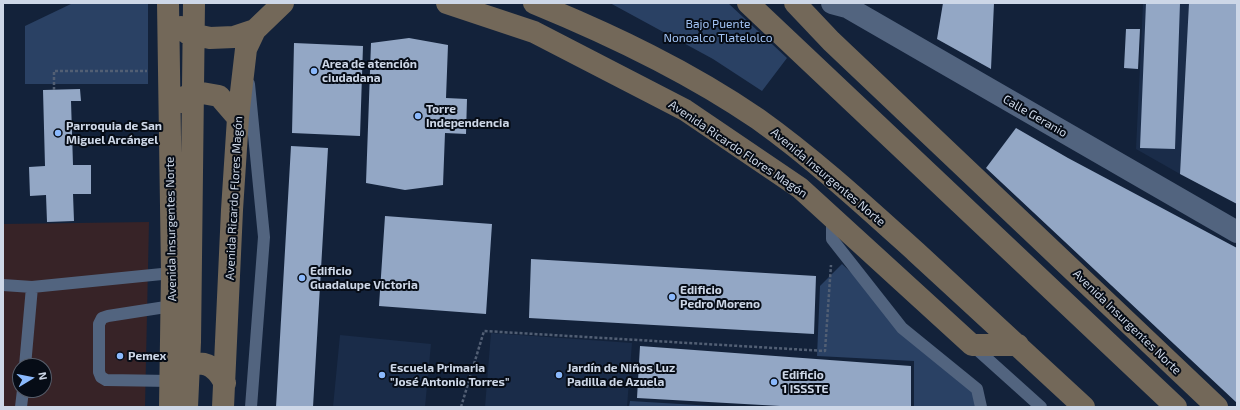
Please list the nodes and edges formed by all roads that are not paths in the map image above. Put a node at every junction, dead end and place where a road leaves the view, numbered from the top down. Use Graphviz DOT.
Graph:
graph roads {
  1 [pos="194,3"];
  2 [pos="283,3"];
  3 [pos="447,3"];
  4 [pos="534,3"];
  5 [pos="748,3"];
  6 [pos="795,3"];
  7 [pos="832,3"];
  8 [pos="167,8"];
  9 [pos="255,30"];
  10 [pos="246,49"];
  11 [pos="170,117"];
  12 [pos="238,118"];
  13 [pos="832,217"];
  14 [pos="1237,232"];
  15 [pos="172,273"];
  16 [pos="3,285"];
  17 [pos="32,287"];
  18 [pos="172,306"];
  19 [pos="972,345"];
  20 [pos="1018,345"];
  21 [pos="26,358"];
  22 [pos="171,381"];
  23 [pos="225,383"];
  24 [pos="170,407"];
  25 [pos="187,407"];
  26 [pos="223,407"];
  27 [pos="251,407"];
  28 [pos="981,407"];
  29 [pos="1041,407"];
  30 [pos="1084,407"];
  31 [pos="1176,407"];
  32 [pos="1217,407"];
  1 -- 25 [label="street"];
  2 -- 9 [label="street, Avenida Ricardo Flores Magón"];
  3 -- 13 [label="street, Avenida Ricardo Flores Magón"];
  4 -- 20 [label="street, Avenida Insurgentes Norte"];
  5 -- 31 [label="street"];
  6 -- 32 [label="street, Avenida Insurgentes Norte"];
  7 -- 14 [label="street, Calle Geranio"];
  8 -- 9 [label="street"];
  8 -- 11 [label="street, Avenida Insurgentes Norte"];
  9 -- 10 [label="street, Avenida Ricardo Flores Magón"];
  10 -- 12 [label="street, Avenida Ricardo Flores Magón"];
  10 -- 27 [label="lane"];
  11 -- 12 [label="street"];
  11 -- 15 [label="street, Avenida Insurgentes Norte"];
  12 -- 23 [label="street, Avenida Ricardo Flores Magón"];
  13 -- 19 [label="street, Avenida Ricardo Flores Magón"];
  13 -- 28 [label="lane"];
  15 -- 17 [label="lane"];
  15 -- 18 [label="street, Avenida Insurgentes Norte"];
  16 -- 17 [label="lane"];
  17 -- 21 [label="lane"];
  18 -- 22 [label="street, Avenida Insurgentes Norte"];
  18 -- 22 [label="lane"];
  19 -- 20 [label="street"];
  19 -- 29 [label="lane"];
  20 -- 30 [label="street, Avenida Insurgentes Norte"];
  22 -- 23 [label="street"];
  22 -- 24 [label="street, Avenida Insurgentes Norte"];
  23 -- 26 [label="street, Avenida Ricardo Flores Magón"];
}
